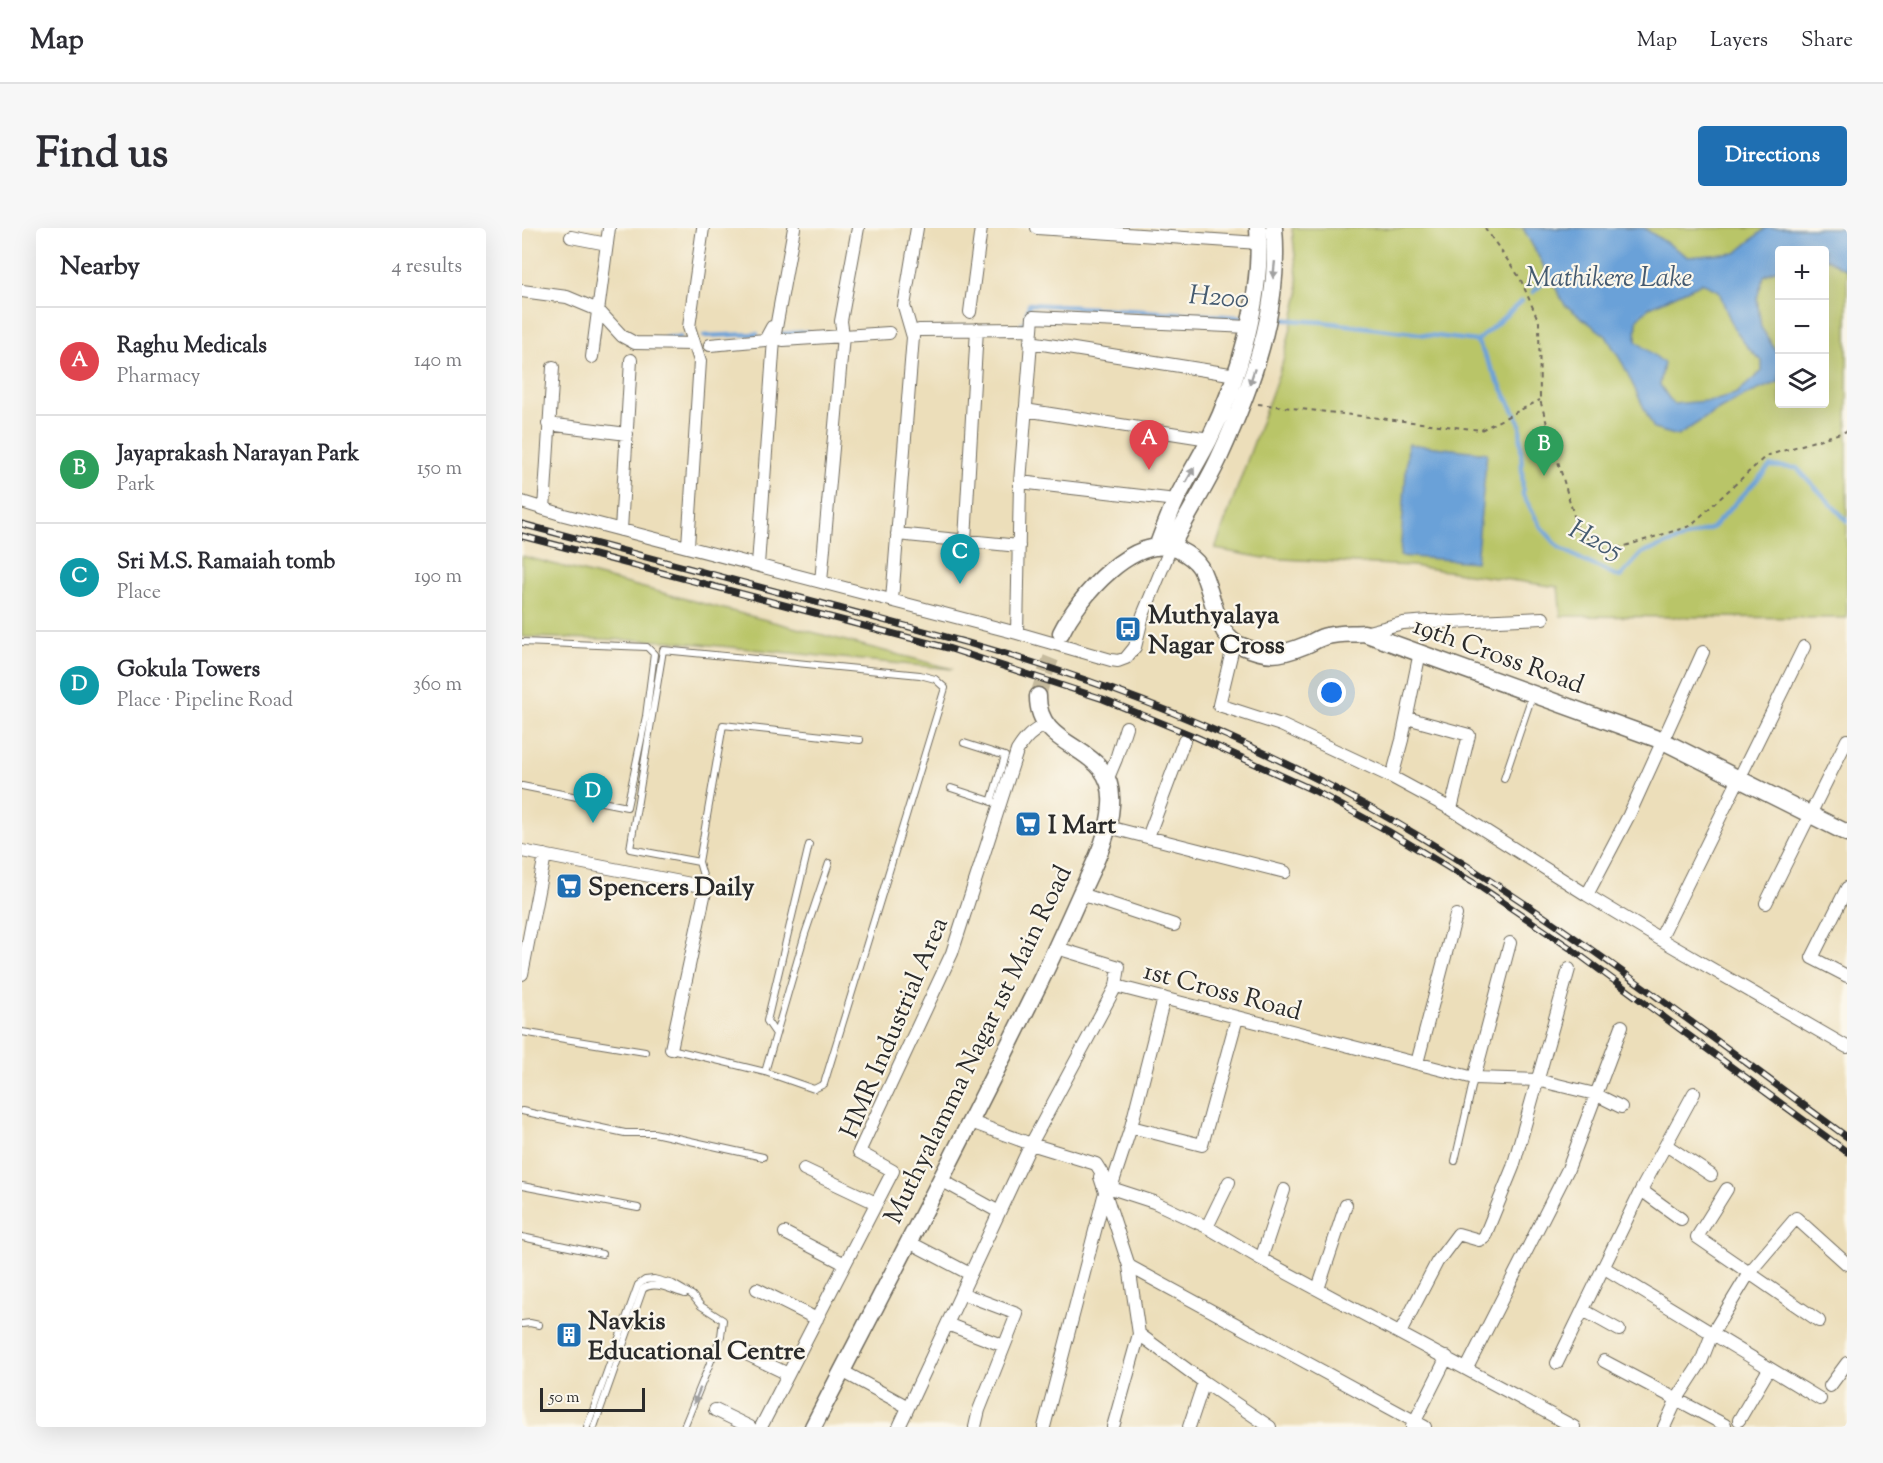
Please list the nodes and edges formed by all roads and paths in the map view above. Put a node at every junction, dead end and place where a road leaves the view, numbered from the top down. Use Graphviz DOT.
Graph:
graph roads {
  1 [pos="609,228"];
  2 [pos="703,228"];
  3 [pos="794,228"];
  4 [pos="858,228"];
  5 [pos="917,228"];
  6 [pos="981,228"];
  7 [pos="1037,228"];
  8 [pos="1274,228"];
  9 [pos="1485,228"];
  10 [pos="1258,236"];
  11 [pos="571,237"];
  12 [pos="607,243"];
  13 [pos="522,291"];
  14 [pos="598,310"];
  15 [pos="970,312"];
  16 [pos="1251,321"];
  17 [pos="777,325"];
  18 [pos="976,329"];
  19 [pos="1031,329"];
  20 [pos="919,330"];
  21 [pos="889,333"];
  22 [pos="843,336"];
  23 [pos="783,340"];
  24 [pos="1030,342"];
  25 [pos="694,344"];
  26 [pos="710,345"];
  27 [pos="592,357"];
  28 [pos="632,360"];
  29 [pos="553,367"];
  30 [pos="1236,375"];
  31 [pos="1540,400"];
  32 [pos="1242,402"];
  33 [pos="1025,410"];
  34 [pos="548,424"];
  35 [pos="1847,431"];
  36 [pos="627,434"];
  37 [pos="1209,439"];
  38 [pos="1020,482"];
  39 [pos="1176,500"];
  40 [pos="522,502"];
  41 [pos="544,509"];
  42 [pos="621,530"];
  43 [pos="897,534"];
  44 [pos="965,540"];
  45 [pos="688,546"];
  46 [pos="1019,546"];
  47 [pos="1164,547"];
  48 [pos="758,565"];
  49 [pos="821,582"];
  50 [pos="892,600"];
  51 [pos="1543,618"];
  52 [pos="1017,633"];
  53 [pos="1061,633"];
  54 [pos="1364,633"];
  55 [pos="522,642"];
  56 [pos="1234,643"];
  57 [pos="1804,647"];
  58 [pos="1420,652"];
  59 [pos="1703,652"];
  60 [pos="1533,693"];
  61 [pos="1038,696"];
  62 [pos="1407,718"];
  63 [pos="1045,725"];
  64 [pos="1126,727"];
  65 [pos="860,740"];
  66 [pos="1847,740"];
  67 [pos="1184,741"];
  68 [pos="1663,741"];
  69 [pos="964,743"];
  70 [pos="1392,777"];
  71 [pos="1107,778"];
  72 [pos="1504,780"];
  73 [pos="1740,780"];
  74 [pos="522,786"];
  75 [pos="951,788"];
  76 [pos="996,803"];
  77 [pos="1451,809"];
  78 [pos="1809,813"];
  79 [pos="1108,826"];
  80 [pos="1847,833"];
  81 [pos="1148,837"];
  82 [pos="809,845"];
  83 [pos="522,851"];
  84 [pos="545,855"];
  85 [pos="699,862"];
  86 [pos="829,863"];
  87 [pos="1285,872"];
  88 [pos="706,887"];
  89 [pos="1847,888"];
  90 [pos="1081,894"];
  91 [pos="1587,895"];
  92 [pos="1766,903"];
  93 [pos="1456,915"];
  94 [pos="1174,925"];
  95 [pos="1660,939"];
  96 [pos="1510,943"];
  97 [pos="1057,948"];
  98 [pos="1569,969"];
  99 [pos="522,974"];
  100 [pos="1847,976"];
  101 [pos="1116,986"];
  102 [pos="1164,998"];
  103 [pos="1237,1018"];
  104 [pos="1622,1026"];
  105 [pos="522,1032"];
  106 [pos="776,1034"];
  107 [pos="1847,1047"];
  108 [pos="671,1049"];
  109 [pos="645,1052"];
  110 [pos="1417,1063"];
  111 [pos="765,1072"];
  112 [pos="1474,1078"];
  113 [pos="1537,1080"];
  114 [pos="1694,1093"];
  115 [pos="1595,1094"];
  116 [pos="1621,1107"];
  117 [pos="522,1111"];
  118 [pos="971,1122"];
  119 [pos="1131,1127"];
  120 [pos="1031,1144"];
  121 [pos="1666,1144"];
  122 [pos="764,1157"];
  123 [pos="1455,1161"];
  124 [pos="804,1169"];
  125 [pos="1711,1175"];
  126 [pos="941,1180"];
  127 [pos="1229,1182"];
  128 [pos="522,1186"];
  129 [pos="1284,1190"];
  130 [pos="1641,1190"];
  131 [pos="1727,1190"];
  132 [pos="1108,1192"];
  133 [pos="876,1203"];
  134 [pos="1346,1205"];
  135 [pos="638,1208"];
  136 [pos="999,1212"];
  137 [pos="1681,1219"];
  138 [pos="1207,1227"];
  139 [pos="785,1233"];
  140 [pos="522,1237"];
  141 [pos="909,1242"];
  142 [pos="602,1254"];
  143 [pos="1261,1259"];
  144 [pos="845,1264"];
  145 [pos="1847,1264"];
  146 [pos="1129,1266"];
  147 [pos="1603,1267"];
  148 [pos="1749,1273"];
  149 [pos="970,1274"];
  150 [pos="757,1289"];
  151 [pos="1317,1289"];
  152 [pos="961,1293"];
  153 [pos="692,1295"];
  154 [pos="1583,1310"];
  155 [pos="817,1319"];
  156 [pos="1819,1321"];
  157 [pos="522,1324"];
  158 [pos="947,1324"];
  159 [pos="539,1325"];
  160 [pos="1619,1330"];
  161 [pos="1400,1333"];
  162 [pos="1139,1334"];
  163 [pos="1712,1334"];
  164 [pos="1004,1346"];
  165 [pos="738,1350"];
  166 [pos="1447,1357"];
  167 [pos="1604,1361"];
  168 [pos="1557,1363"];
  169 [pos="1847,1363"];
  170 [pos="1467,1368"];
  171 [pos="1769,1368"];
  172 [pos="842,1371"];
  173 [pos="788,1374"];
  174 [pos="1204,1382"];
  175 [pos="1830,1386"];
  176 [pos="1677,1399"];
  177 [pos="1820,1399"];
  178 [pos="908,1407"];
  179 [pos="716,1410"];
  180 [pos="1739,1420"];
  181 [pos="1417,1425"];
  182 [pos="1725,1425"];
  183 [pos="587,1427"];
  184 [pos="594,1427"];
  185 [pos="684,1427"];
  186 [pos="750,1427"];
  187 [pos="761,1427"];
  188 [pos="813,1427"];
  189 [pos="899,1427"];
  190 [pos="975,1427"];
  191 [pos="1044,1427"];
  192 [pos="1113,1427"];
  193 [pos="1189,1427"];
  194 [pos="1270,1427"];
  195 [pos="1574,1427"];
  196 [pos="1664,1427"];
  1 -- 12 [label="street"];
  2 -- 25 [label="street"];
  3 -- 17 [label="street"];
  4 -- 22 [label="street"];
  5 -- 43 [label="street"];
  6 -- 15 [label="street"];
  7 -- 10 [label="street"];
  8 -- 32 [label="street, one-way"];
  9 -- 31 [label="path"];
  10 -- 16 [label="street"];
  11 -- 12 [label="street"];
  12 -- 14 [label="street"];
  13 -- 14 [label="street"];
  14 -- 25 [label="street"];
  14 -- 27 [label="street"];
  16 -- 19 [label="street"];
  16 -- 30 [label="street"];
  17 -- 26 [label="street"];
  17 -- 48 [label="street"];
  18 -- 19 [label="street"];
  18 -- 20 [label="street"];
  18 -- 44 [label="street"];
  19 -- 24 [label="street"];
  21 -- 22 [label="street"];
  22 -- 23 [label="street"];
  22 -- 49 [label="street"];
  24 -- 30 [label="street"];
  24 -- 33 [label="street"];
  25 -- 45 [label="street"];
  28 -- 36 [label="street"];
  29 -- 34 [label="street"];
  30 -- 37 [label="street"];
  31 -- 32 [label="path"];
  31 -- 35 [label="path"];
  32 -- 47 [label="street"];
  33 -- 37 [label="street"];
  33 -- 38 [label="street"];
  34 -- 36 [label="street"];
  34 -- 41 [label="street"];
  36 -- 42 [label="street"];
  39 -- 37 [label="street, one-way"];
  38 -- 39 [label="street"];
  38 -- 46 [label="street"];
  39 -- 47 [label="street"];
  40 -- 41 [label="street"];
  41 -- 42 [label="street"];
  42 -- 45 [label="street"];
  43 -- 44 [label="street"];
  43 -- 50 [label="street"];
  44 -- 46 [label="street"];
  45 -- 48 [label="street"];
  46 -- 52 [label="street"];
  47 -- 52 [label="street"];
  47 -- 53 [label="street"];
  47 -- 56 [label="street"];
  48 -- 49 [label="street"];
  49 -- 50 [label="street"];
  50 -- 52 [label="street"];
  51 -- 54 [label="street"];
  54 -- 56 [label="street, 19th Cross Road"];
  54 -- 58 [label="street, 19th Cross Road"];
  55 -- 74 [label="lane"];
  56 -- 70 [label="street"];
  57 -- 73 [label="street"];
  58 -- 60 [label="street, 19th Cross Road"];
  58 -- 62 [label="street"];
  59 -- 68 [label="street"];
  60 -- 68 [label="street, 19th Cross Road"];
  60 -- 72 [label="lane"];
  61 -- 63 [label="street"];
  62 -- 70 [label="street"];
  62 -- 77 [label="street"];
  63 -- 71 [label="street"];
  63 -- 76 [label="street, HMR Industrial Area"];
  64 -- 71 [label="street"];
  65 -- 85 [label="lane"];
  66 -- 78 [label="street"];
  67 -- 81 [label="street"];
  68 -- 73 [label="street, 19th Cross Road"];
  68 -- 91 [label="street"];
  69 -- 76 [label="lane"];
  70 -- 77 [label="street"];
  71 -- 79 [label="street, Muthyalamma Nagar 1st Main Road"];
  73 -- 78 [label="street, 19th Cross Road"];
  73 -- 95 [label="street"];
  75 -- 76 [label="lane"];
  76 -- 133 [label="street, HMR Industrial Area"];
  77 -- 91 [label="street"];
  78 -- 80 [label="street, 19th Cross Road"];
  78 -- 92 [label="street"];
  79 -- 81 [label="street"];
  79 -- 90 [label="street, Muthyalamma Nagar 1st Main Road"];
  81 -- 87 [label="street"];
  82 -- 106 [label="lane"];
  83 -- 84 [label="street"];
  84 -- 88 [label="street"];
  84 -- 99 [label="street"];
  85 -- 88 [label="lane"];
  85 -- 111 [label="lane"];
  86 -- 106 [label="lane"];
  88 -- 108 [label="street"];
  89 -- 100 [label="street"];
  90 -- 94 [label="street, 1st Cross Road"];
  90 -- 97 [label="street, Muthyalamma Nagar 1st Main Road"];
  91 -- 95 [label="street"];
  93 -- 110 [label="street"];
  95 -- 107 [label="street"];
  96 -- 112 [label="street"];
  97 -- 101 [label="street"];
  97 -- 118 [label="street, Muthyalamma Nagar 1st Main Road"];
  98 -- 113 [label="street"];
  101 -- 102 [label="street, 1st Cross Road"];
  101 -- 120 [label="street, 1st Cross Road"];
  102 -- 103 [label="street, 1st Cross Road"];
  102 -- 119 [label="street"];
  103 -- 110 [label="street, 1st Cross Road"];
  103 -- 119 [label="street"];
  104 -- 115 [label="street"];
  105 -- 109 [label="lane"];
  106 -- 111 [label="lane"];
  108 -- 111 [label="lane"];
  110 -- 112 [label="street, 1st Cross Road"];
  112 -- 113 [label="street, 1st Cross Road"];
  112 -- 123 [label="lane"];
  113 -- 115 [label="street, 1st Cross Road"];
  113 -- 161 [label="street"];
  114 -- 121 [label="street"];
  115 -- 116 [label="street, 1st Cross Road"];
  115 -- 170 [label="street"];
  117 -- 122 [label="lane"];
  118 -- 120 [label="street"];
  118 -- 126 [label="street, Muthyalamma Nagar 1st Main Road"];
  119 -- 132 [label="street"];
  120 -- 132 [label="street"];
  120 -- 136 [label="street, 1st Cross Road"];
  121 -- 125 [label="street"];
  121 -- 130 [label="street"];
  124 -- 133 [label="street"];
  126 -- 136 [label="street"];
  126 -- 141 [label="street, Muthyalamma Nagar 1st Main Road"];
  127 -- 138 [label="street"];
  128 -- 135 [label="lane"];
  129 -- 143 [label="street"];
  130 -- 137 [label="street"];
  130 -- 147 [label="street"];
  131 -- 148 [label="street"];
  132 -- 138 [label="street"];
  132 -- 146 [label="street"];
  132 -- 191 [label="street"];
  133 -- 144 [label="street, HMR Industrial Area"];
  134 -- 151 [label="street"];
  136 -- 149 [label="street, 1st Cross Road"];
  138 -- 143 [label="street"];
  139 -- 144 [label="street"];
  140 -- 142 [label="lane"];
  141 -- 149 [label="street"];
  141 -- 172 [label="street, Muthyalamma Nagar 1st Main Road"];
  143 -- 151 [label="street"];
  144 -- 155 [label="street, HMR Industrial Area"];
  145 -- 148 [label="street"];
  146 -- 162 [label="street"];
  146 -- 181 [label="street"];
  147 -- 154 [label="street"];
  147 -- 163 [label="street"];
  148 -- 156 [label="street"];
  148 -- 163 [label="street"];
  149 -- 152 [label="street, 1st Cross Road"];
  150 -- 155 [label="street"];
  151 -- 161 [label="street"];
  152 -- 158 [label="street, 1st Cross Road"];
  152 -- 164 [label="street"];
  153 -- 183 [label="lane"];
  153 -- 184 [label="lane"];
  153 -- 185 [label="lane, one-way"];
  154 -- 160 [label="street"];
  154 -- 168 [label="street"];
  155 -- 173 [label="street, HMR Industrial Area"];
  157 -- 159 [label="lane"];
  158 -- 164 [label="street"];
  158 -- 178 [label="street, 1st Cross Road"];
  161 -- 166 [label="street"];
  162 -- 174 [label="street"];
  162 -- 192 [label="street"];
  163 -- 171 [label="street"];
  163 -- 176 [label="street"];
  164 -- 190 [label="street"];
  165 -- 173 [label="street"];
  166 -- 170 [label="street"];
  166 -- 181 [label="street"];
  167 -- 176 [label="street"];
  169 -- 175 [label="street"];
  170 -- 195 [label="street"];
  171 -- 177 [label="street"];
  171 -- 180 [label="street"];
  172 -- 178 [label="street"];
  172 -- 188 [label="street, Muthyalamma Nagar 1st Main Road"];
  173 -- 187 [label="street, HMR Industrial Area"];
  174 -- 193 [label="street"];
  174 -- 194 [label="street"];
  176 -- 182 [label="street"];
  176 -- 196 [label="street"];
  178 -- 189 [label="street, 1st Cross Road"];
  179 -- 186 [label="street"];
}
